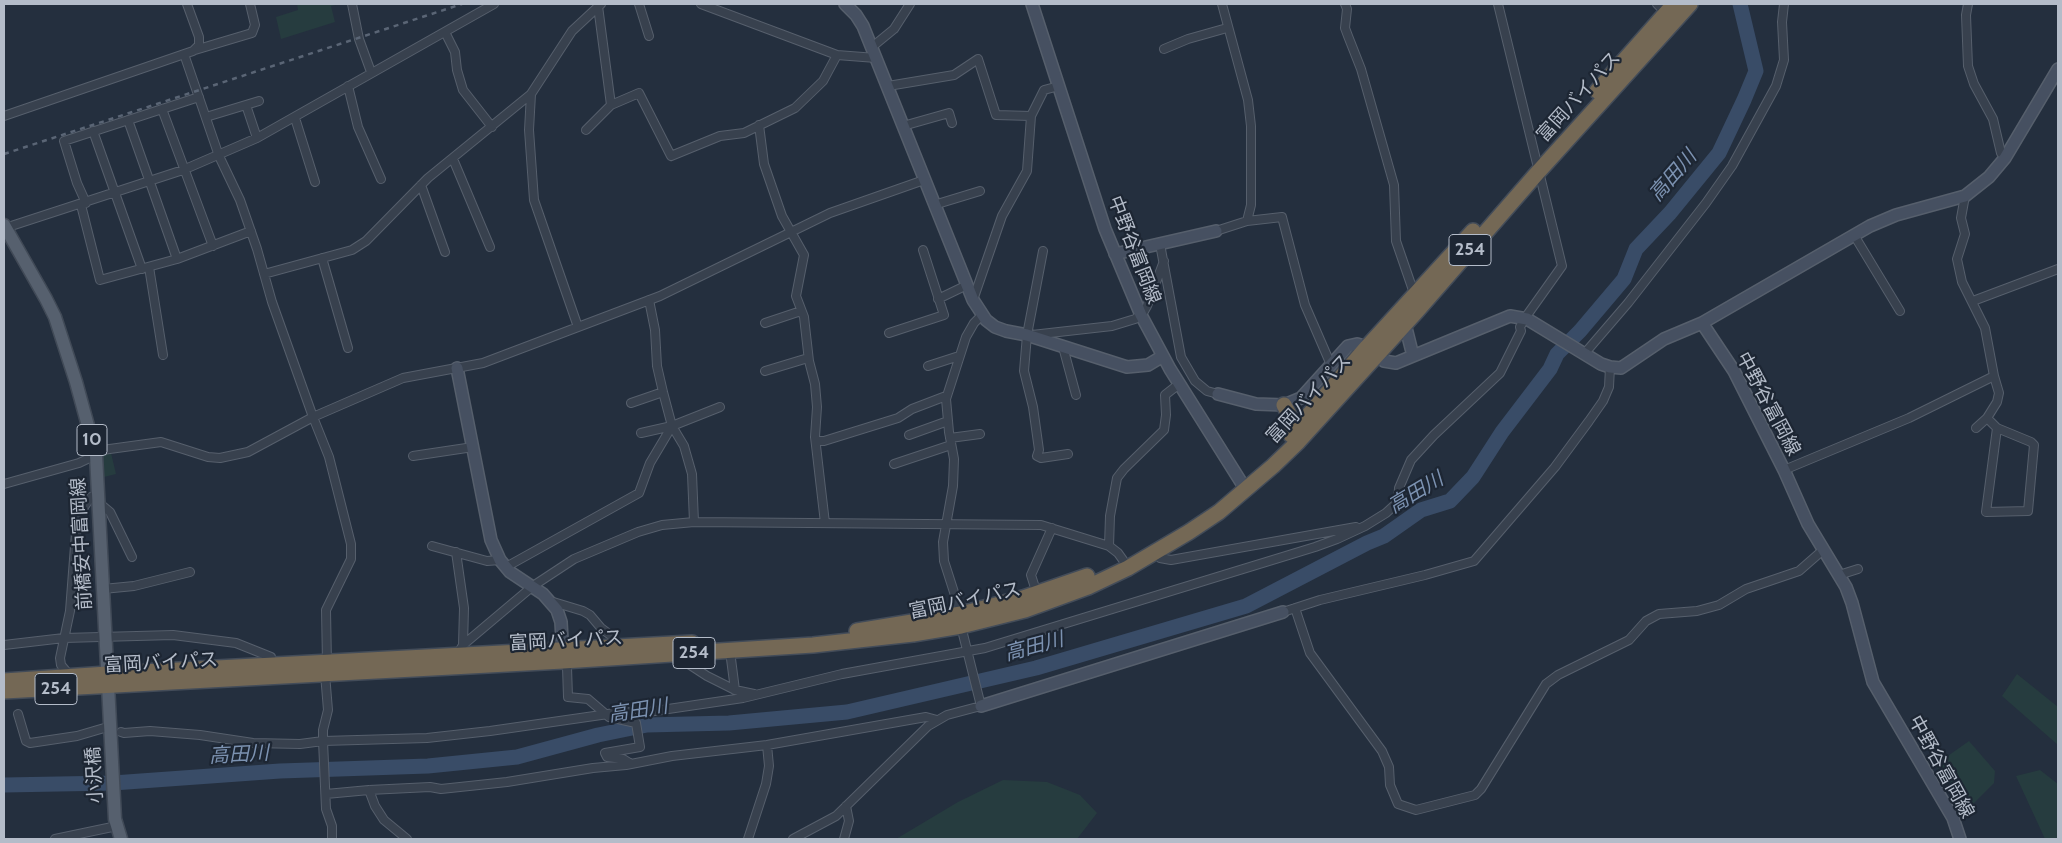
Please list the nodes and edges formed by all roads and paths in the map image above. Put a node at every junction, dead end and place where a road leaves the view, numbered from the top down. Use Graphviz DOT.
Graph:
graph roads {
  1 [pos="187,4"];
  2 [pos="250,4"];
  3 [pos="352,4"];
  4 [pos="494,4"];
  5 [pos="639,4"];
  6 [pos="702,4"];
  7 [pos="846,4"];
  8 [pos="910,4"];
  9 [pos="1032,4"];
  10 [pos="1222,4"];
  11 [pos="1345,4"];
  12 [pos="1498,4"];
  13 [pos="1690,4"];
  14 [pos="1784,4"];
  15 [pos="1968,4"];
  16 [pos="599,5"];
  17 [pos="1666,7"];
  18 [pos="1228,28"];
  19 [pos="445,32"];
  20 [pos="649,36"];
  21 [pos="872,47"];
  22 [pos="1164,49"];
  23 [pos="193,51"];
  24 [pos="184,54"];
  25 [pos="837,55"];
  26 [pos="876,58"];
  27 [pos="2058,69"];
  28 [pos="371,72"];
  29 [pos="348,86"];
  30 [pos="888,86"];
  31 [pos="1059,86"];
  32 [pos="531,94"];
  33 [pos="199,97"];
  34 [pos="259,101"];
  35 [pos="246,105"];
  36 [pos="611,105"];
  37 [pos="162,109"];
  38 [pos="4,116"];
  39 [pos="1031,116"];
  40 [pos="206,117"];
  41 [pos="295,118"];
  42 [pos="128,120"];
  43 [pos="952,123"];
  44 [pos="759,125"];
  45 [pos="903,126"];
  46 [pos="492,127"];
  47 [pos="586,130"];
  48 [pos="93,131"];
  49 [pos="257,138"];
  50 [pos="219,156"];
  51 [pos="2005,158"];
  52 [pos="453,159"];
  53 [pos="1538,165"];
  54 [pos="183,170"];
  55 [pos="381,179"];
  56 [pos="924,180"];
  57 [pos="149,181"];
  58 [pos="315,182"];
  59 [pos="421,186"];
  60 [pos="980,191"];
  61 [pos="116,192"];
  62 [pos="1965,196"];
  63 [pos="83,204"];
  64 [pos="934,205"];
  65 [pos="1247,221"];
  66 [pos="5,226"];
  67 [pos="251,231"];
  68 [pos="1216,231"];
  69 [pos="791,233"];
  70 [pos="1854,235"];
  71 [pos="1160,244"];
  72 [pos="212,246"];
  73 [pos="490,247"];
  74 [pos="923,250"];
  75 [pos="1043,251"];
  76 [pos="445,252"];
  77 [pos="1115,254"];
  78 [pos="322,258"];
  79 [pos="177,259"];
  80 [pos="1164,262"];
  81 [pos="146,268"];
  82 [pos="2058,269"];
  83 [pos="264,274"];
  84 [pos="967,286"];
  85 [pos="1415,296"];
  86 [pos="938,299"];
  87 [pos="649,300"];
  88 [pos="973,300"];
  89 [pos="1973,301"];
  90 [pos="801,311"];
  91 [pos="1900,311"];
  92 [pos="982,315"];
  93 [pos="1141,315"];
  94 [pos="1526,318"];
  95 [pos="765,323"];
  96 [pos="1702,323"];
  97 [pos="1405,324"];
  98 [pos="578,326"];
  99 [pos="889,334"];
  100 [pos="1027,335"];
  101 [pos="1063,347"];
  102 [pos="348,348"];
  103 [pos="1372,351"];
  104 [pos="1583,351"];
  105 [pos="163,355"];
  106 [pos="959,356"];
  107 [pos="1163,356"];
  108 [pos="1413,356"];
  109 [pos="808,358"];
  110 [pos="1331,365"];
  111 [pos="928,366"];
  112 [pos="1610,367"];
  113 [pos="457,368"];
  114 [pos="765,371"];
  115 [pos="1994,376"];
  116 [pos="1179,384"];
  117 [pos="663,392"];
  118 [pos="1218,394"];
  119 [pos="1076,395"];
  120 [pos="946,396"];
  121 [pos="631,403"];
  122 [pos="1284,405"];
  123 [pos="720,407"];
  124 [pos="313,418"];
  125 [pos="1987,418"];
  126 [pos="948,421"];
  127 [pos="672,426"];
  128 [pos="1976,428"];
  129 [pos="1997,428"];
  130 [pos="641,433"];
  131 [pos="980,434"];
  132 [pos="909,435"];
  133 [pos="1291,435"];
  134 [pos="816,441"];
  135 [pos="951,441"];
  136 [pos="473,447"];
  137 [pos="95,453"];
  138 [pos="1068,454"];
  139 [pos="413,456"];
  140 [pos="894,464"];
  141 [pos="1784,470"];
  142 [pos="4,484"];
  143 [pos="1243,486"];
  144 [pos="97,498"];
  145 [pos="694,522"];
  146 [pos="825,523"];
  147 [pos="947,524"];
  148 [pos="1364,526"];
  149 [pos="1052,528"];
  150 [pos="432,546"];
  151 [pos="1109,546"];
  152 [pos="1823,550"];
  153 [pos="456,552"];
  154 [pos="1156,553"];
  155 [pos="132,557"];
  156 [pos="1123,560"];
  157 [pos="503,564"];
  158 [pos="1858,569"];
  159 [pos="190,572"];
  160 [pos="1839,576"];
  161 [pos="533,586"];
  162 [pos="103,589"];
  163 [pos="1036,594"];
  164 [pos="550,601"];
  165 [pos="1296,608"];
  166 [pos="1283,612"];
  167 [pos="961,620"];
  168 [pos="106,637"];
  169 [pos="64,638"];
  170 [pos="4,645"];
  171 [pos="615,647"];
  172 [pos="460,650"];
  173 [pos="730,651"];
  174 [pos="967,651"];
  175 [pos="686,654"];
  176 [pos="563,655"];
  177 [pos="271,666"];
  178 [pos="326,668"];
  179 [pos="71,677"];
  180 [pos="108,680"];
  181 [pos="4,681"];
  182 [pos="735,690"];
  183 [pos="4,691"];
  184 [pos="758,694"];
  185 [pos="980,703"];
  186 [pos="18,714"];
  187 [pos="606,716"];
  188 [pos="937,720"];
  189 [pos="115,729"];
  190 [pos="323,741"];
  191 [pos="767,745"];
  192 [pos="631,764"];
  193 [pos="369,790"];
  194 [pos="326,794"];
  195 [pos="846,806"];
  196 [pos="116,823"];
  197 [pos="80,837"];
  198 [pos="54,839"];
  199 [pos="121,839"];
  200 [pos="332,839"];
  201 [pos="407,839"];
  202 [pos="748,839"];
  203 [pos="793,839"];
  204 [pos="844,839"];
  205 [pos="1960,839"];
  1 -- 23 [label="street"];
  2 -- 23 [label="street"];
  3 -- 28 [label="street"];
  4 -- 19 [label="street"];
  5 -- 20 [label="street"];
  6 -- 25 [label="street"];
  7 -- 21 [label="street"];
  8 -- 21 [label="street"];
  9 -- 31 [label="street, 中野谷富岡線"];
  10 -- 18 [label="street"];
  11 -- 85 [label="street"];
  12 -- 53 [label="street"];
  13 -- 53 [label="highway, 富岡バイパス / 254"];
  14 -- 104 [label="street"];
  15 -- 51 [label="street"];
  16 -- 32 [label="street"];
  16 -- 36 [label="street"];
  17 -- 53 [label="highway, 富岡バイパス / 254"];
  18 -- 22 [label="street"];
  18 -- 65 [label="street"];
  19 -- 28 [label="street"];
  19 -- 46 [label="street"];
  21 -- 26 [label="street"];
  23 -- 24 [label="street"];
  24 -- 33 [label="street"];
  24 -- 38 [label="street"];
  25 -- 26 [label="street"];
  25 -- 44 [label="street"];
  26 -- 30 [label="street"];
  27 -- 51 [label="street"];
  28 -- 29 [label="street"];
  29 -- 41 [label="street"];
  29 -- 55 [label="street"];
  30 -- 39 [label="street"];
  30 -- 45 [label="street"];
  31 -- 39 [label="street"];
  31 -- 77 [label="street, 中野谷富岡線"];
  32 -- 46 [label="street"];
  32 -- 98 [label="street"];
  33 -- 37 [label="street"];
  33 -- 40 [label="street"];
  34 -- 35 [label="street"];
  35 -- 40 [label="street"];
  35 -- 49 [label="street"];
  36 -- 44 [label="street"];
  36 -- 47 [label="street"];
  37 -- 42 [label="street"];
  37 -- 54 [label="street"];
  39 -- 88 [label="street"];
  40 -- 50 [label="street"];
  41 -- 49 [label="street"];
  41 -- 58 [label="street"];
  42 -- 48 [label="street"];
  42 -- 57 [label="street"];
  43 -- 45 [label="street"];
  44 -- 69 [label="street"];
  45 -- 56 [label="street"];
  46 -- 52 [label="street"];
  48 -- 61 [label="street"];
  48 -- 63 [label="street"];
  49 -- 50 [label="street"];
  50 -- 54 [label="street"];
  50 -- 67 [label="street"];
  51 -- 62 [label="street"];
  52 -- 59 [label="street"];
  52 -- 73 [label="street"];
  53 -- 85 [label="highway, 富岡バイパス / 254"];
  53 -- 94 [label="street"];
  53 -- 97 [label="highway, 富岡バイパス / 254"];
  54 -- 57 [label="street"];
  54 -- 72 [label="street"];
  56 -- 64 [label="street"];
  56 -- 69 [label="street"];
  57 -- 61 [label="street"];
  57 -- 79 [label="street"];
  59 -- 76 [label="street"];
  59 -- 78 [label="street"];
  60 -- 64 [label="street"];
  61 -- 63 [label="street"];
  61 -- 81 [label="street"];
  62 -- 70 [label="street"];
  62 -- 89 [label="street"];
  63 -- 66 [label="street"];
  63 -- 81 [label="street"];
  64 -- 84 [label="street"];
  65 -- 68 [label="street"];
  65 -- 110 [label="street"];
  66 -- 137 [label="main road, 前橋安中富岡線 / 10"];
  67 -- 72 [label="street"];
  67 -- 83 [label="street"];
  68 -- 71 [label="street"];
  69 -- 87 [label="street"];
  69 -- 90 [label="street"];
  70 -- 91 [label="street"];
  70 -- 96 [label="street"];
  71 -- 77 [label="street"];
  71 -- 80 [label="street"];
  72 -- 79 [label="street"];
  74 -- 86 [label="street"];
  75 -- 100 [label="street"];
  77 -- 93 [label="street, 中野谷富岡線"];
  78 -- 83 [label="street"];
  78 -- 102 [label="street"];
  79 -- 81 [label="street"];
  80 -- 93 [label="street"];
  80 -- 118 [label="street"];
  81 -- 105 [label="street"];
  82 -- 89 [label="street"];
  83 -- 124 [label="street"];
  84 -- 86 [label="street"];
  84 -- 88 [label="street"];
  85 -- 103 [label="highway, 富岡バイパス / 254"];
  86 -- 99 [label="street"];
  87 -- 98 [label="street"];
  87 -- 117 [label="street"];
  88 -- 92 [label="street"];
  89 -- 115 [label="street"];
  90 -- 95 [label="street"];
  90 -- 109 [label="street"];
  92 -- 100 [label="street"];
  92 -- 106 [label="street"];
  93 -- 100 [label="street"];
  93 -- 107 [label="street, 中野谷富岡線"];
  94 -- 104 [label="street"];
  94 -- 108 [label="street"];
  94 -- 148 [label="street"];
  96 -- 112 [label="street"];
  96 -- 141 [label="street, 中野谷富岡線"];
  97 -- 103 [label="highway, 富岡バイパス / 254"];
  97 -- 108 [label="street"];
  98 -- 113 [label="street"];
  100 -- 101 [label="street"];
  100 -- 138 [label="street"];
  101 -- 107 [label="street"];
  101 -- 119 [label="street"];
  103 -- 108 [label="street"];
  103 -- 110 [label="street"];
  103 -- 133 [label="highway, 富岡バイパス / 254"];
  103 -- 143 [label="highway, 富岡バイパス / 254"];
  104 -- 112 [label="street"];
  106 -- 111 [label="street"];
  106 -- 120 [label="street"];
  107 -- 116 [label="street, 中野谷富岡線"];
  109 -- 114 [label="street"];
  109 -- 134 [label="street"];
  110 -- 122 [label="street"];
  112 -- 165 [label="street"];
  113 -- 124 [label="street"];
  113 -- 136 [label="street"];
  115 -- 125 [label="street"];
  115 -- 141 [label="street"];
  116 -- 143 [label="street, 中野谷富岡線"];
  116 -- 151 [label="street"];
  117 -- 121 [label="street"];
  117 -- 127 [label="street"];
  118 -- 122 [label="street"];
  120 -- 126 [label="street"];
  120 -- 134 [label="street"];
  122 -- 133 [label="highway"];
  123 -- 127 [label="street"];
  124 -- 137 [label="street"];
  124 -- 178 [label="street"];
  125 -- 128 [label="street"];
  125 -- 129 [label="street"];
  126 -- 132 [label="street"];
  126 -- 135 [label="street"];
  127 -- 130 [label="street"];
  127 -- 145 [label="street"];
  127 -- 157 [label="street"];
  129 -- 129 [label="street"];
  131 -- 135 [label="street"];
  133 -- 143 [label="highway, 富岡バイパス / 254"];
  134 -- 146 [label="street"];
  135 -- 140 [label="street"];
  135 -- 147 [label="street"];
  136 -- 139 [label="street"];
  136 -- 157 [label="street"];
  137 -- 142 [label="street"];
  137 -- 144 [label="main road, 前橋安中富岡線 / 10"];
  141 -- 152 [label="street, 中野谷富岡線"];
  143 -- 154 [label="highway, 富岡バイパス / 254"];
  143 -- 156 [label="highway, 富岡バイパス / 254"];
  144 -- 155 [label="street"];
  144 -- 162 [label="main road, 前橋安中富岡線 / 10"];
  144 -- 169 [label="street"];
  145 -- 146 [label="street"];
  145 -- 161 [label="street"];
  146 -- 147 [label="street"];
  147 -- 149 [label="street"];
  147 -- 167 [label="street"];
  148 -- 154 [label="street"];
  148 -- 174 [label="street"];
  149 -- 151 [label="street"];
  149 -- 163 [label="street"];
  150 -- 153 [label="street"];
  151 -- 156 [label="street"];
  152 -- 160 [label="street, 中野谷富岡線"];
  152 -- 165 [label="street"];
  153 -- 157 [label="street"];
  153 -- 172 [label="street"];
  154 -- 167 [label="highway, 富岡バイパス / 254"];
  156 -- 163 [label="highway, 富岡バイパス / 254"];
  157 -- 161 [label="street"];
  158 -- 160 [label="street"];
  159 -- 162 [label="street"];
  160 -- 205 [label="street, 中野谷富岡線"];
  161 -- 164 [label="street"];
  161 -- 172 [label="street"];
  162 -- 168 [label="main road, 前橋安中富岡線 / 10"];
  163 -- 167 [label="highway, 富岡バイパス / 254"];
  164 -- 171 [label="street"];
  164 -- 176 [label="street"];
  165 -- 166 [label="street"];
  166 -- 185 [label="street"];
  167 -- 171 [label="highway, 富岡バイパス / 254"];
  167 -- 173 [label="highway, 富岡バイパス / 254"];
  167 -- 174 [label="street"];
  168 -- 169 [label="street"];
  168 -- 177 [label="street"];
  168 -- 180 [label="main road, 前橋安中富岡線 / 10"];
  169 -- 170 [label="street"];
  169 -- 179 [label="street"];
  171 -- 176 [label="highway, 富岡バイパス / 254"];
  172 -- 176 [label="highway, 富岡バイパス / 254"];
  172 -- 178 [label="highway, 富岡バイパス / 254"];
  173 -- 175 [label="highway, 富岡バイパス / 254"];
  173 -- 182 [label="street"];
  174 -- 184 [label="street"];
  174 -- 185 [label="street"];
  175 -- 176 [label="highway, 富岡バイパス / 254"];
  175 -- 182 [label="street"];
  176 -- 178 [label="highway, 富岡バイパス / 254"];
  176 -- 187 [label="street"];
  177 -- 178 [label="highway, 富岡バイパス / 254"];
  177 -- 180 [label="highway, 富岡バイパス / 254"];
  178 -- 180 [label="highway, 富岡バイパス / 254"];
  178 -- 190 [label="street"];
  179 -- 180 [label="highway, 富岡バイパス / 254"];
  179 -- 181 [label="highway, 富岡バイパス / 254"];
  180 -- 183 [label="highway, 富岡バイパス / 254"];
  180 -- 189 [label="main road, 前橋安中富岡線 / 10"];
  182 -- 184 [label="street"];
  184 -- 187 [label="street"];
  185 -- 188 [label="street"];
  186 -- 189 [label="street"];
  187 -- 190 [label="street"];
  187 -- 192 [label="street"];
  188 -- 191 [label="street"];
  188 -- 195 [label="street"];
  189 -- 190 [label="street"];
  189 -- 196 [label="main road, 小沢橋 / 10"];
  190 -- 194 [label="street"];
  191 -- 192 [label="street"];
  191 -- 202 [label="street"];
  192 -- 193 [label="street"];
  193 -- 194 [label="street"];
  193 -- 201 [label="street"];
  194 -- 200 [label="street"];
  195 -- 203 [label="street"];
  195 -- 204 [label="street"];
  196 -- 197 [label="street"];
  196 -- 199 [label="main road, 10"];
  197 -- 198 [label="street"];
}
